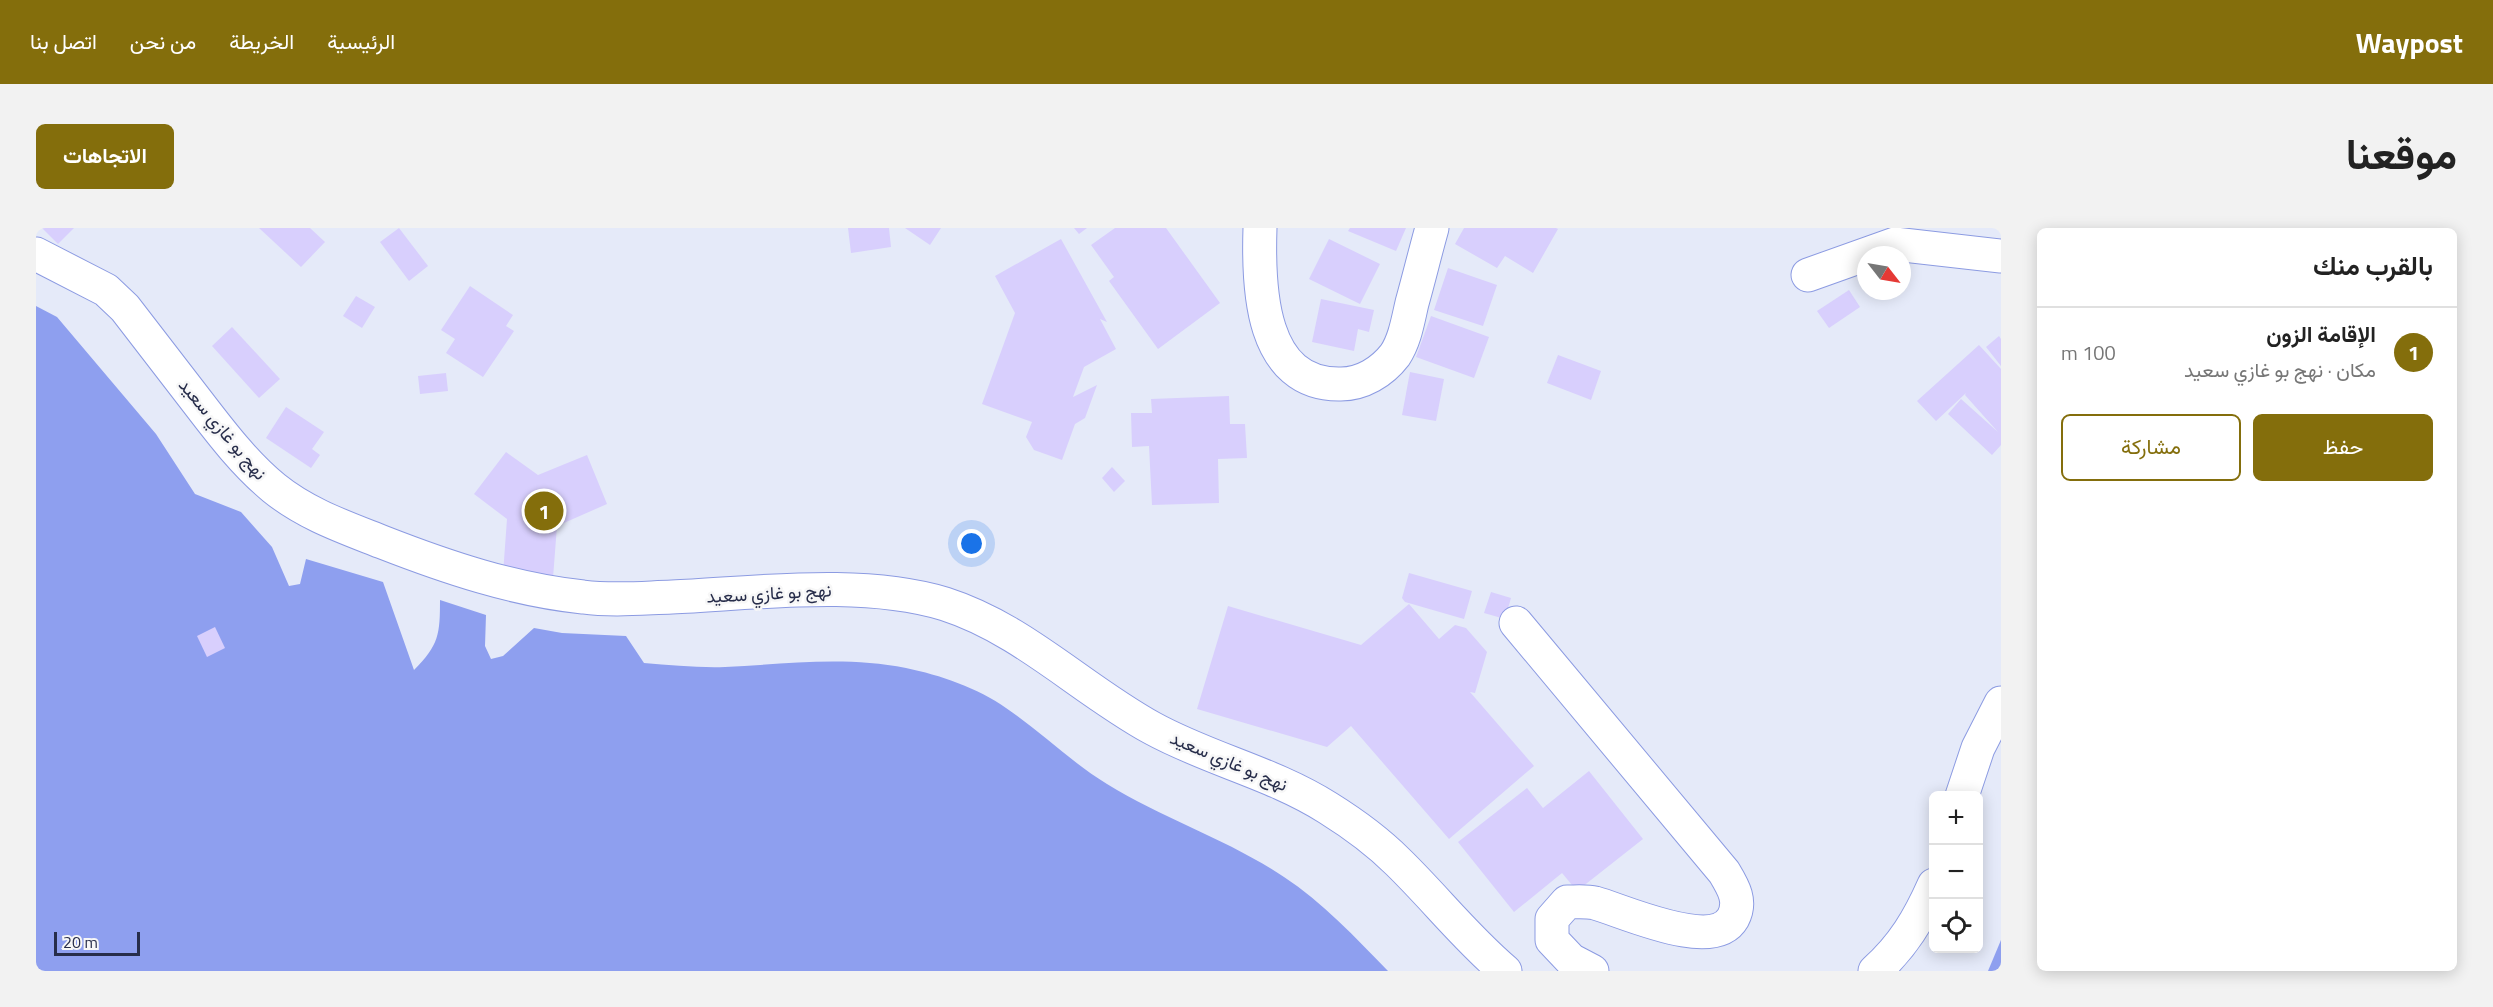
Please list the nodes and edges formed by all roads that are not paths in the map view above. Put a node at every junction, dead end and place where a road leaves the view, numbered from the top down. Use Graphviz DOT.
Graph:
graph roads {
  1 [pos="1260,228"];
  2 [pos="1432,228"];
  3 [pos="36,254"];
  4 [pos="2001,256"];
  5 [pos="1808,275"];
  6 [pos="1516,622"];
  7 [pos="2001,703"];
  8 [pos="1963,791"];
  9 [pos="1929,896"];
  10 [pos="1884,963"];
  11 [pos="1505,971"];
  12 [pos="1592,971"];
  1 -- 2 [label="street"];
  3 -- 11 [label="street, نهج بو غازي سعيد"];
  4 -- 5 [label="street"];
  6 -- 12 [label="street"];
  7 -- 8 [label="street"];
  9 -- 10 [label="street"];
}
